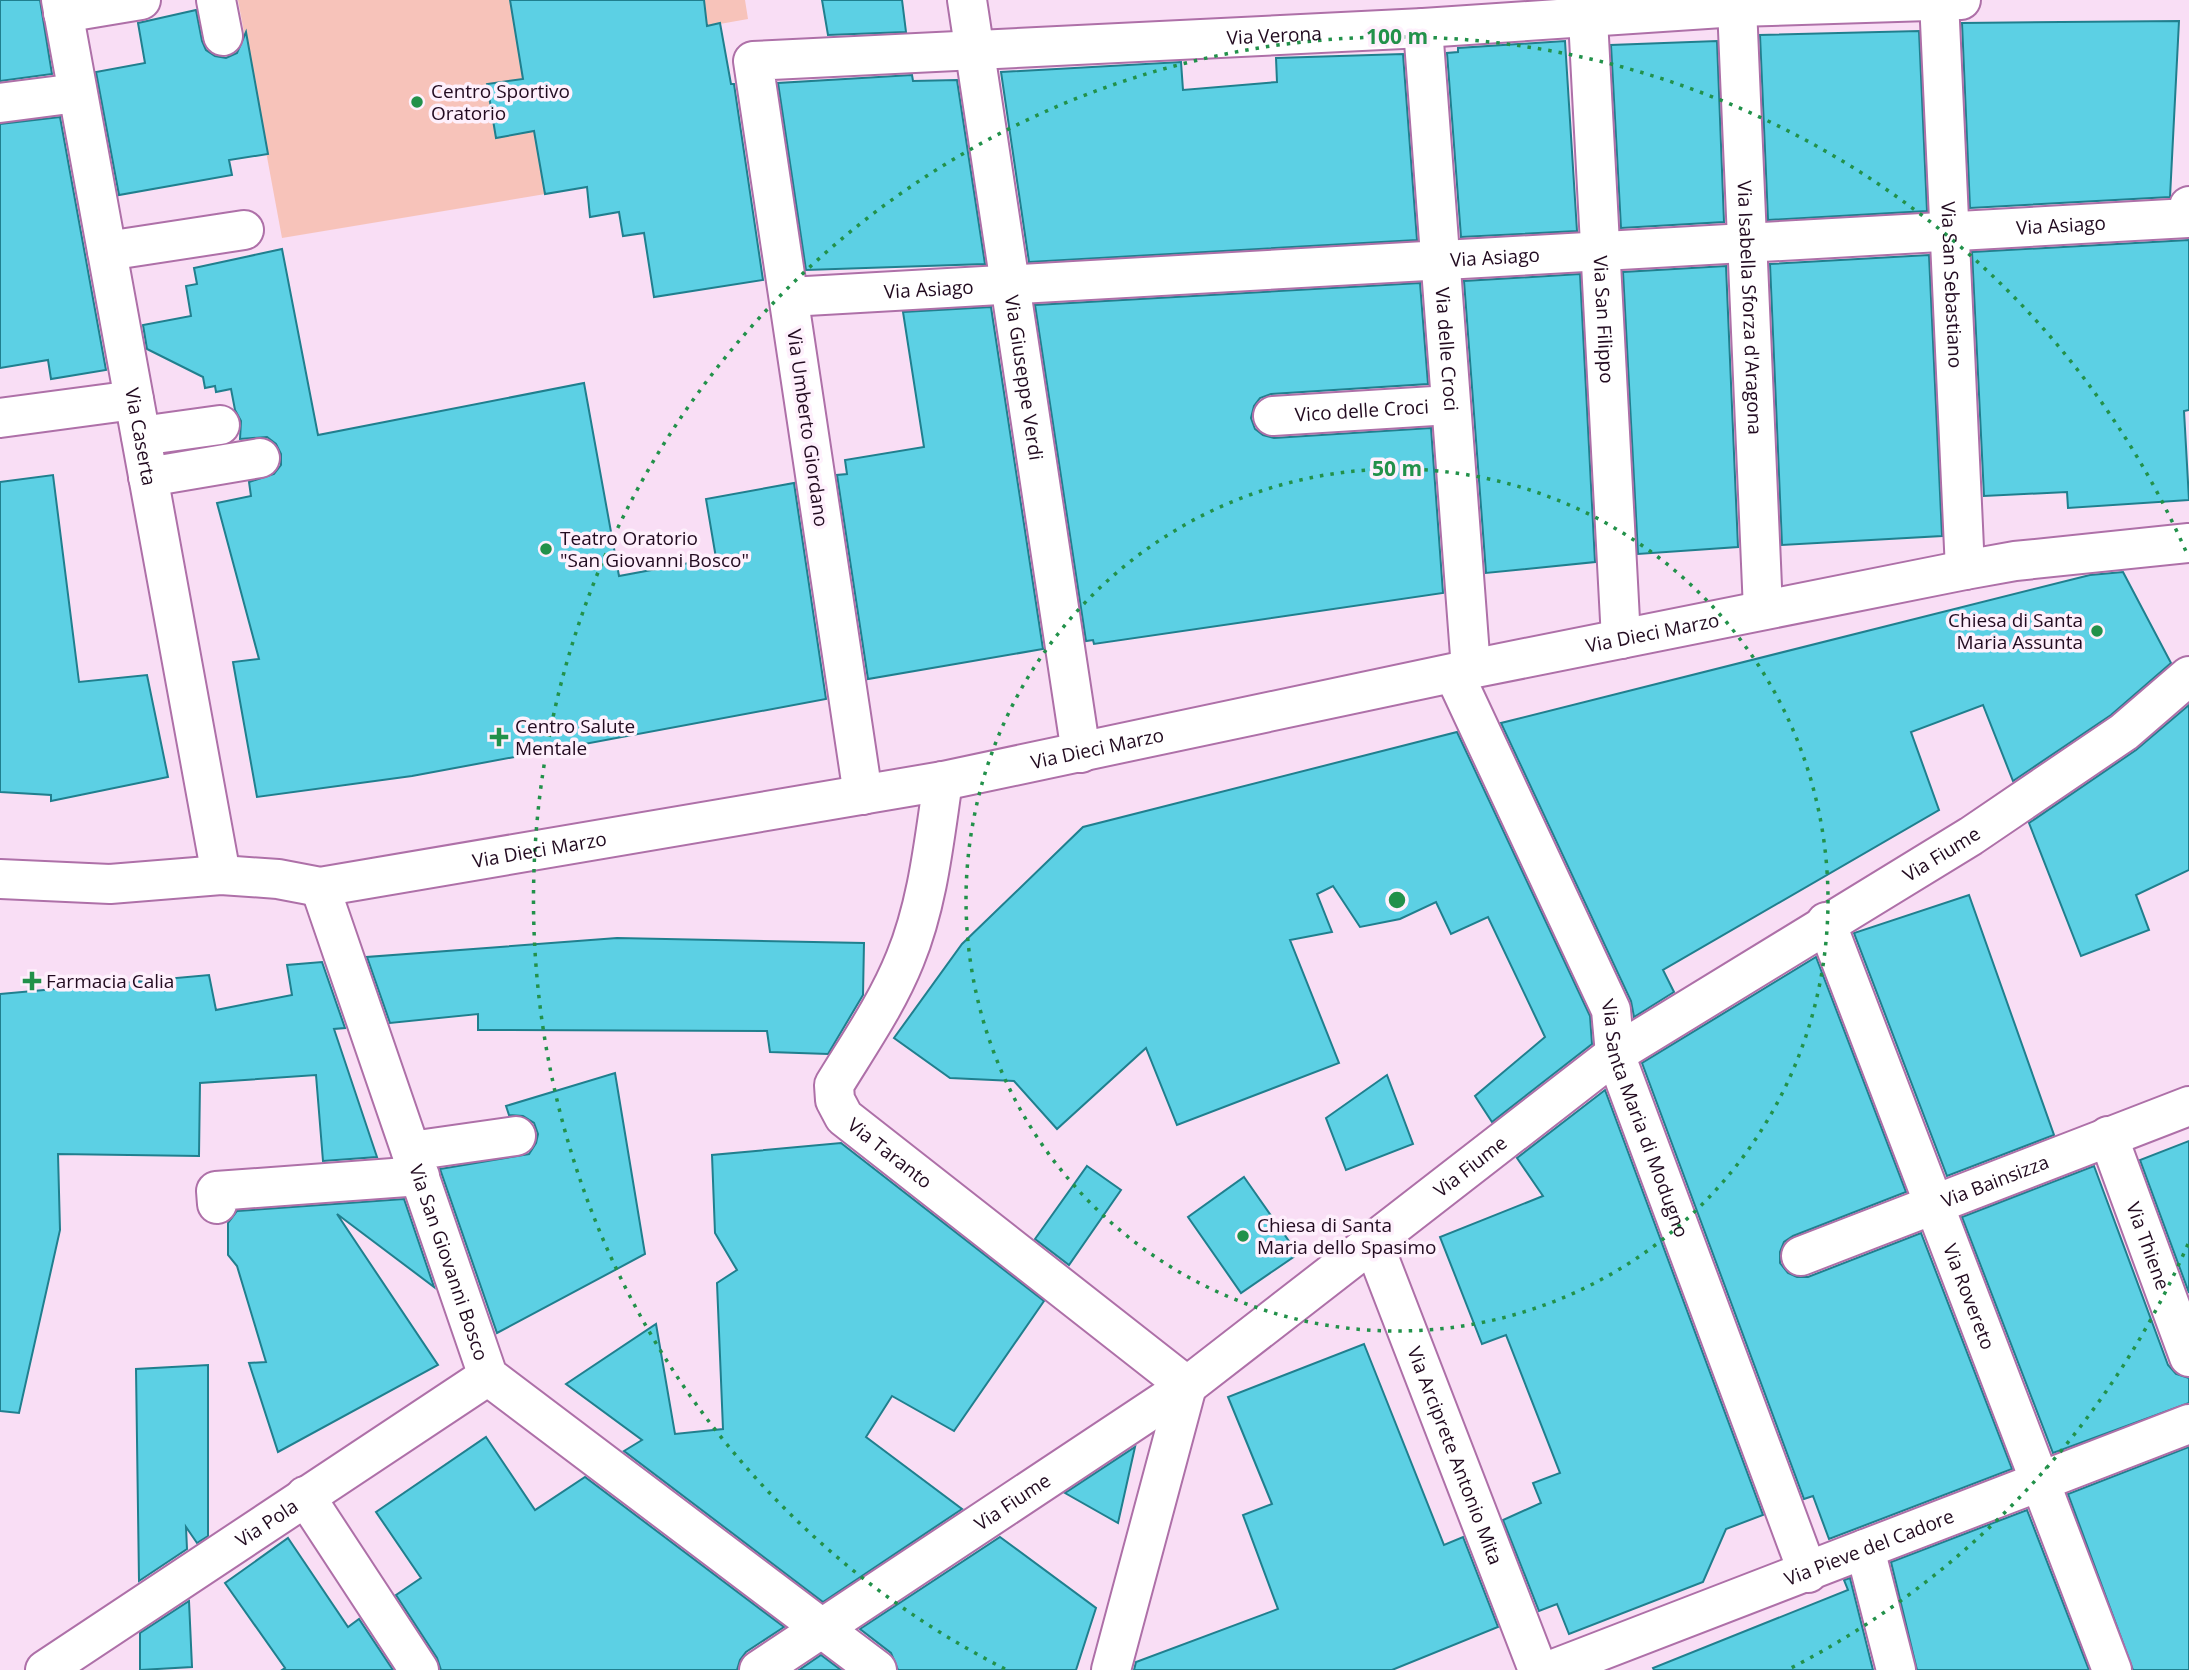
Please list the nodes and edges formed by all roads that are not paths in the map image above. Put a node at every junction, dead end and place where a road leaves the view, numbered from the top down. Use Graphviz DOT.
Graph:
graph roads {
  1 [pos="141,0"];
  2 [pos="967,0"];
  3 [pos="1947,1"];
  4 [pos="1737,6"];
  5 [pos="62,7"];
  6 [pos="1588,8"];
  7 [pos="1423,27"];
  8 [pos="974,51"];
  9 [pos="753,61"];
  10 [pos="77,93"];
  11 [pos="0,103"];
  12 [pos="2189,206"];
  13 [pos="243,230"];
  14 [pos="1949,230"];
  15 [pos="1747,242"];
  16 [pos="1602,250"];
  17 [pos="107,251"];
  18 [pos="1440,260"];
  19 [pos="1007,284"];
  20 [pos="789,297"];
  21 [pos="1450,405"];
  22 [pos="1273,416"];
  23 [pos="0,418"];
  24 [pos="138,418"];
  25 [pos="220,425"];
  26 [pos="260,458"];
  27 [pos="148,477"];
  28 [pos="2189,543"];
  29 [pos="1965,570"];
  30 [pos="1763,610"];
  31 [pos="1621,639"];
  32 [pos="1462,671"];
  33 [pos="2189,676"];
  34 [pos="1081,753"];
  35 [pos="943,781"];
  36 [pos="863,795"];
  37 [pos="221,875"];
  38 [pos="0,879"];
  39 [pos="320,887"];
  40 [pos="1826,922"];
  41 [pos="1615,1054"];
  42 [pos="2189,1106"];
  43 [pos="516,1136"];
  44 [pos="2108,1136"];
  45 [pos="415,1164"];
  46 [pos="1935,1203"];
  47 [pos="217,1204"];
  48 [pos="1371,1240"];
  49 [pos="1801,1256"];
  50 [pos="2189,1357"];
  51 [pos="488,1376"];
  52 [pos="1187,1386"];
  53 [pos="2189,1424"];
  54 [pos="2040,1481"];
  55 [pos="304,1496"];
  56 [pos="1866,1549"];
  57 [pos="1808,1573"];
  58 [pos="820,1627"];
  59 [pos="45,1670"];
  60 [pos="419,1670"];
  61 [pos="759,1670"];
  62 [pos="877,1670"];
  63 [pos="1111,1670"];
  64 [pos="1538,1670"];
  65 [pos="1551,1670"];
  66 [pos="1896,1670"];
  67 [pos="2112,1670"];
  1 -- 5 [label="street"];
  2 -- 8 [label="street, Via Giuseppe Verdi"];
  3 -- 4 [label="street, Via Verona"];
  3 -- 14 [label="street, Via San Sebastiano"];
  4 -- 6 [label="street, Via Verona"];
  4 -- 15 [label="street, Via Isabella Sforza d'Aragona"];
  5 -- 10 [label="street, Via Caserta"];
  6 -- 7 [label="street, Via Verona"];
  6 -- 16 [label="street, Via San Filippo"];
  7 -- 8 [label="street, Via Verona"];
  7 -- 18 [label="street, Via delle Croci"];
  8 -- 9 [label="street, Via Verona"];
  8 -- 19 [label="street, Via Giuseppe Verdi"];
  9 -- 20 [label="street, Via Umberto Giordano"];
  10 -- 11 [label="street"];
  10 -- 17 [label="street, Via Caserta"];
  12 -- 14 [label="street, Via Asiago"];
  13 -- 17 [label="street"];
  14 -- 15 [label="street, Via Asiago"];
  14 -- 29 [label="street, Via San Sebastiano"];
  15 -- 16 [label="street, Via Asiago"];
  15 -- 30 [label="street, Via Isabella Sforza d'Aragona"];
  16 -- 18 [label="street, Via Asiago"];
  16 -- 31 [label="street, Via San Filippo"];
  17 -- 24 [label="street, Via Caserta"];
  18 -- 19 [label="street, Via Asiago"];
  18 -- 21 [label="street, Via delle Croci"];
  19 -- 20 [label="street, Via Asiago"];
  19 -- 34 [label="street, Via Giuseppe Verdi"];
  20 -- 36 [label="street, Via Umberto Giordano"];
  21 -- 22 [label="street, Vico delle Croci"];
  21 -- 32 [label="street, Via delle Croci"];
  23 -- 24 [label="street"];
  24 -- 25 [label="street"];
  24 -- 27 [label="street, Via Caserta"];
  26 -- 27 [label="street"];
  27 -- 37 [label="street, Via Caserta"];
  28 -- 29 [label="street, Via Dieci Marzo"];
  29 -- 30 [label="street, Via Dieci Marzo"];
  30 -- 31 [label="street, Via Dieci Marzo"];
  31 -- 32 [label="street, Via Dieci Marzo"];
  32 -- 34 [label="street, Via Dieci Marzo"];
  32 -- 41 [label="street, Via Santa Maria di Modugno"];
  33 -- 40 [label="street, Via Fiume"];
  34 -- 35 [label="street, Via Dieci Marzo"];
  35 -- 36 [label="street, Via Dieci Marzo"];
  35 -- 52 [label="street, Via Taranto"];
  36 -- 39 [label="street, Via Dieci Marzo"];
  37 -- 38 [label="street, Via Dieci Marzo"];
  37 -- 39 [label="street, Via Dieci Marzo"];
  39 -- 45 [label="street, Via San Giovanni Bosco"];
  40 -- 41 [label="street, Via Fiume"];
  40 -- 46 [label="street, Via Rovereto"];
  41 -- 48 [label="street, Via Fiume"];
  41 -- 57 [label="street, Via Santa Maria di Modugno"];
  42 -- 44 [label="street, Via Bainsizza"];
  43 -- 45 [label="street"];
  44 -- 46 [label="street, Via Bainsizza"];
  44 -- 50 [label="street, Via Thiene"];
  45 -- 47 [label="street"];
  45 -- 51 [label="street, Via San Giovanni Bosco"];
  46 -- 49 [label="street, Via Bainsizza"];
  46 -- 54 [label="street, Via Rovereto"];
  48 -- 52 [label="street, Via Fiume"];
  48 -- 64 [label="street, Via Arciprete Antonio Mita"];
  51 -- 55 [label="street, Via Pola"];
  51 -- 58 [label="street, Via San Giovanni Bosco"];
  52 -- 58 [label="street, Via Fiume"];
  52 -- 63 [label="street"];
  53 -- 54 [label="street, Via Pieve del Cadore"];
  54 -- 56 [label="street, Via Pieve del Cadore"];
  54 -- 67 [label="street, Via Rovereto"];
  55 -- 59 [label="street, Via Pola"];
  55 -- 60 [label="street"];
  56 -- 57 [label="street, Via Pieve del Cadore"];
  56 -- 66 [label="street"];
  57 -- 65 [label="street, Via Pieve del Cadore"];
  58 -- 61 [label="street, Via Fiume"];
  58 -- 62 [label="street, Via San Giovanni Bosco"];
}
